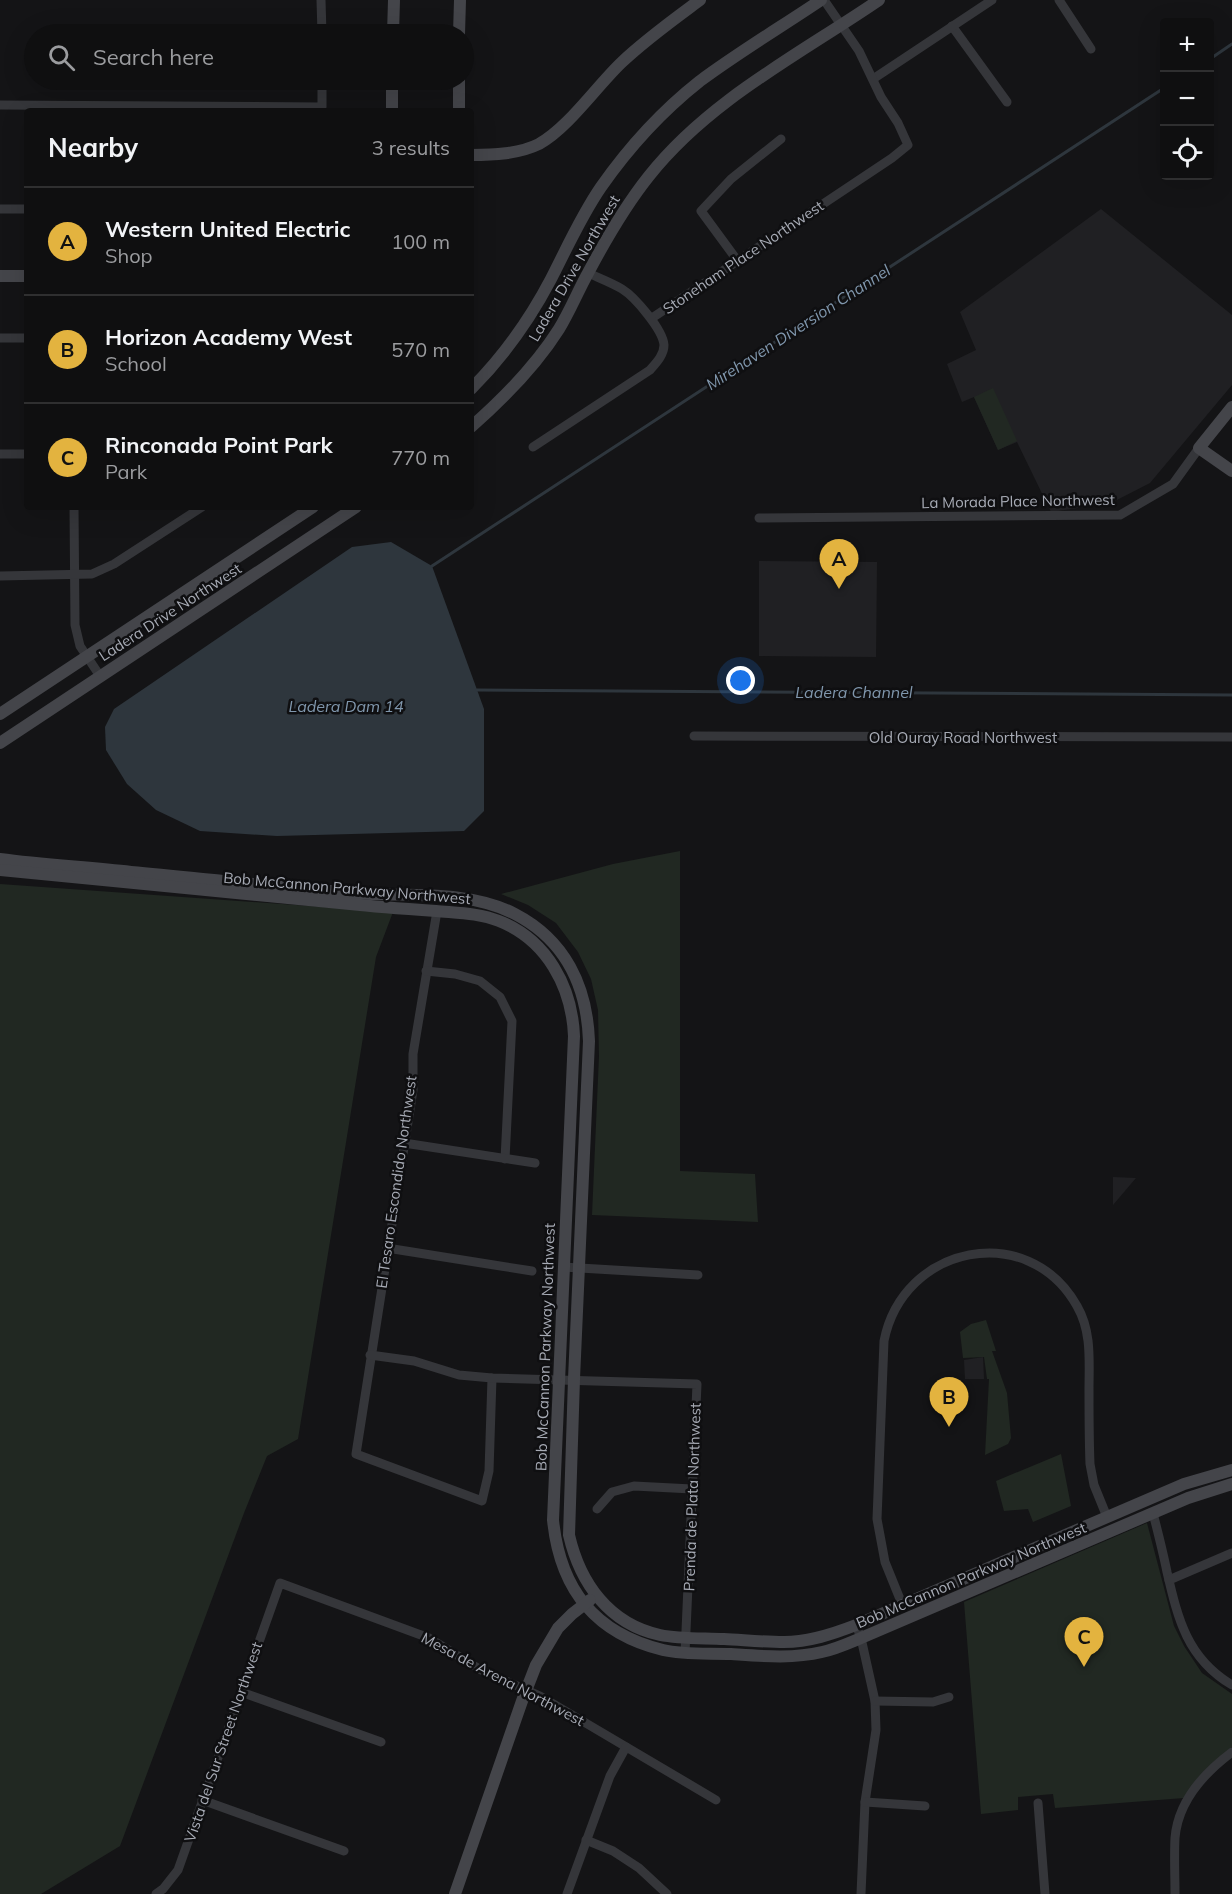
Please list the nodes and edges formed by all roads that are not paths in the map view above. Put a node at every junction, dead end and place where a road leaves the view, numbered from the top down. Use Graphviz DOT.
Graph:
graph roads {
  1 [pos="321,0"];
  2 [pos="394,0"];
  3 [pos="460,0"];
  4 [pos="700,0"];
  5 [pos="822,0"];
  6 [pos="879,0"];
  7 [pos="992,0"];
  8 [pos="1059,0"];
  9 [pos="322,24"];
  10 [pos="393,24"];
  11 [pos="459,24"];
  12 [pos="842,25"];
  13 [pos="952,26"];
  14 [pos="1091,49"];
  15 [pos="873,79"];
  16 [pos="322,90"];
  17 [pos="392,90"];
  18 [pos="459,90"];
  19 [pos="1006,102"];
  20 [pos="0,105"];
  21 [pos="158,108"];
  22 [pos="392,108"];
  23 [pos="459,108"];
  24 [pos="781,139"];
  25 [pos="474,155"];
  26 [pos="0,209"];
  27 [pos="24,209"];
  28 [pos="737,260"];
  29 [pos="588,273"];
  30 [pos="0,276"];
  31 [pos="24,276"];
  32 [pos="652,318"];
  33 [pos="0,338"];
  34 [pos="24,338"];
  35 [pos="474,386"];
  36 [pos="1232,407"];
  37 [pos="474,424"];
  38 [pos="533,447"];
  39 [pos="1199,448"];
  40 [pos="0,454"];
  41 [pos="24,454"];
  42 [pos="1232,471"];
  43 [pos="74,510"];
  44 [pos="197,510"];
  45 [pos="308,510"];
  46 [pos="351,510"];
  47 [pos="759,518"];
  48 [pos="74,575"];
  49 [pos="0,576"];
  50 [pos="87,656"];
  51 [pos="100,676"];
  52 [pos="0,714"];
  53 [pos="694,736"];
  54 [pos="1232,737"];
  55 [pos="0,743"];
  56 [pos="0,859"];
  57 [pos="0,870"];
  58 [pos="437,911"];
  59 [pos="426,971"];
  60 [pos="404,1143"];
  61 [pos="505,1159"];
  62 [pos="536,1163"];
  63 [pos="387,1248"];
  64 [pos="563,1267"];
  65 [pos="580,1268"];
  66 [pos="532,1271"];
  67 [pos="698,1275"];
  68 [pos="370,1355"];
  69 [pos="492,1378"];
  70 [pos="558,1379"];
  71 [pos="574,1379"];
  72 [pos="1232,1470"];
  73 [pos="1232,1484"];
  74 [pos="692,1489"];
  75 [pos="1148,1500"];
  76 [pos="597,1509"];
  77 [pos="1153,1513"];
  78 [pos="1107,1517"];
  79 [pos="1112,1531"];
  80 [pos="1232,1553"];
  81 [pos="1169,1580"];
  82 [pos="280,1582"];
  83 [pos="596,1595"];
  84 [pos="902,1604"];
  85 [pos="584,1605"];
  86 [pos="908,1618"];
  87 [pos="856,1625"];
  88 [pos="686,1637"];
  89 [pos="861,1638"];
  90 [pos="686,1653"];
  91 [pos="1232,1685"];
  92 [pos="526,1689"];
  93 [pos="241,1692"];
  94 [pos="949,1697"];
  95 [pos="875,1701"];
  96 [pos="381,1742"];
  97 [pos="626,1747"];
  98 [pos="1232,1752"];
  99 [pos="202,1800"];
  100 [pos="716,1800"];
  101 [pos="865,1802"];
  102 [pos="1038,1803"];
  103 [pos="925,1806"];
  104 [pos="586,1840"];
  105 [pos="344,1851"];
  106 [pos="162,1893"];
  107 [pos="455,1894"];
  108 [pos="567,1894"];
  109 [pos="667,1894"];
  110 [pos="861,1894"];
  111 [pos="1045,1894"];
  112 [pos="1175,1894"];
  1 -- 9 [label="street"];
  2 -- 10 [label="street"];
  3 -- 11 [label="street"];
  4 -- 25 [label="street"];
  5 -- 12 [label="street"];
  5 -- 35 [label="street, Ladera Drive Northwest"];
  6 -- 12 [label="street, Ladera Drive Northwest"];
  7 -- 13 [label="street"];
  8 -- 14 [label="street"];
  12 -- 15 [label="street"];
  12 -- 29 [label="street, Ladera Drive Northwest"];
  13 -- 15 [label="street"];
  13 -- 19 [label="street"];
  15 -- 28 [label="street, Stoneham Place Northwest"];
  16 -- 21 [label="street"];
  17 -- 22 [label="street"];
  18 -- 23 [label="street"];
  20 -- 21 [label="street"];
  24 -- 28 [label="street"];
  26 -- 27 [label="street"];
  28 -- 32 [label="street, Stoneham Place Northwest"];
  29 -- 32 [label="street"];
  29 -- 37 [label="street, Ladera Drive Northwest"];
  30 -- 31 [label="street"];
  32 -- 38 [label="street, Stoneham Place Northwest"];
  33 -- 34 [label="street"];
  36 -- 39 [label="street, La Morada Place Northwest"];
  39 -- 42 [label="street"];
  39 -- 47 [label="street, La Morada Place Northwest"];
  40 -- 41 [label="street"];
  43 -- 48 [label="street"];
  44 -- 48 [label="street"];
  45 -- 50 [label="street, Ladera Drive Northwest"];
  46 -- 51 [label="street, Ladera Drive Northwest"];
  48 -- 49 [label="street"];
  48 -- 50 [label="street"];
  50 -- 51 [label="street"];
  50 -- 52 [label="street, Ladera Drive Northwest"];
  51 -- 55 [label="street, Ladera Drive Northwest"];
  53 -- 54 [label="street, Old Ouray Road Northwest"];
  56 -- 65 [label="street, Bob McCannon Parkway Northwest"];
  57 -- 58 [label="street, Bob McCannon Parkway Northwest"];
  58 -- 59 [label="street, El Tesaro Escondido Northwest"];
  58 -- 64 [label="street, Bob McCannon Parkway Northwest"];
  59 -- 60 [label="street, El Tesaro Escondido Northwest"];
  59 -- 61 [label="street"];
  60 -- 61 [label="street"];
  60 -- 63 [label="street, El Tesaro Escondido Northwest"];
  61 -- 62 [label="street"];
  63 -- 66 [label="street"];
  63 -- 68 [label="street, El Tesaro Escondido Northwest"];
  64 -- 65 [label="street"];
  64 -- 70 [label="street, Bob McCannon Parkway Northwest"];
  65 -- 67 [label="street"];
  65 -- 71 [label="street, Bob McCannon Parkway Northwest"];
  68 -- 69 [label="street, Prenda de Plata Northwest"];
  68 -- 69 [label="street, El Tesaro Escondido Northwest"];
  69 -- 70 [label="street, Prenda de Plata Northwest"];
  70 -- 71 [label="street, Prenda de Plata Northwest"];
  70 -- 85 [label="street, Bob McCannon Parkway Northwest"];
  71 -- 74 [label="street, Prenda de Plata Northwest"];
  71 -- 83 [label="street, Bob McCannon Parkway Northwest"];
  72 -- 75 [label="street, Bob McCannon Parkway Northwest"];
  73 -- 77 [label="street, Bob McCannon Parkway Northwest"];
  74 -- 76 [label="street"];
  74 -- 88 [label="street, Prenda de Plata Northwest"];
  75 -- 77 [label="street"];
  75 -- 78 [label="street, Bob McCannon Parkway Northwest"];
  77 -- 79 [label="street, Bob McCannon Parkway Northwest"];
  77 -- 81 [label="street"];
  78 -- 79 [label="street"];
  78 -- 84 [label="street, Bob McCannon Parkway Northwest"];
  78 -- 84 [label="street"];
  79 -- 86 [label="street, Bob McCannon Parkway Northwest"];
  80 -- 81 [label="street"];
  81 -- 91 [label="street"];
  82 -- 92 [label="street, Mesa de Arena Northwest"];
  82 -- 93 [label="street, Vista del Sur Street Northwest"];
  83 -- 85 [label="street"];
  83 -- 88 [label="street, Bob McCannon Parkway Northwest"];
  84 -- 86 [label="street"];
  84 -- 87 [label="street, Bob McCannon Parkway Northwest"];
  85 -- 90 [label="street, Bob McCannon Parkway Northwest"];
  85 -- 92 [label="street"];
  86 -- 89 [label="street, Bob McCannon Parkway Northwest"];
  87 -- 88 [label="street, Bob McCannon Parkway Northwest"];
  87 -- 89 [label="street"];
  88 -- 90 [label="street, Prenda de Plata Northwest"];
  89 -- 90 [label="street, Bob McCannon Parkway Northwest"];
  89 -- 95 [label="street"];
  92 -- 97 [label="street, Mesa de Arena Northwest"];
  92 -- 107 [label="street"];
  93 -- 96 [label="street"];
  93 -- 99 [label="street, Vista del Sur Street Northwest"];
  94 -- 95 [label="street"];
  95 -- 101 [label="street"];
  97 -- 100 [label="street, Mesa de Arena Northwest"];
  97 -- 104 [label="street"];
  98 -- 112 [label="street"];
  99 -- 105 [label="street"];
  99 -- 106 [label="street, Vista del Sur Street Northwest"];
  101 -- 103 [label="street"];
  101 -- 110 [label="street"];
  102 -- 111 [label="street"];
  104 -- 108 [label="street"];
  104 -- 109 [label="street"];
}
